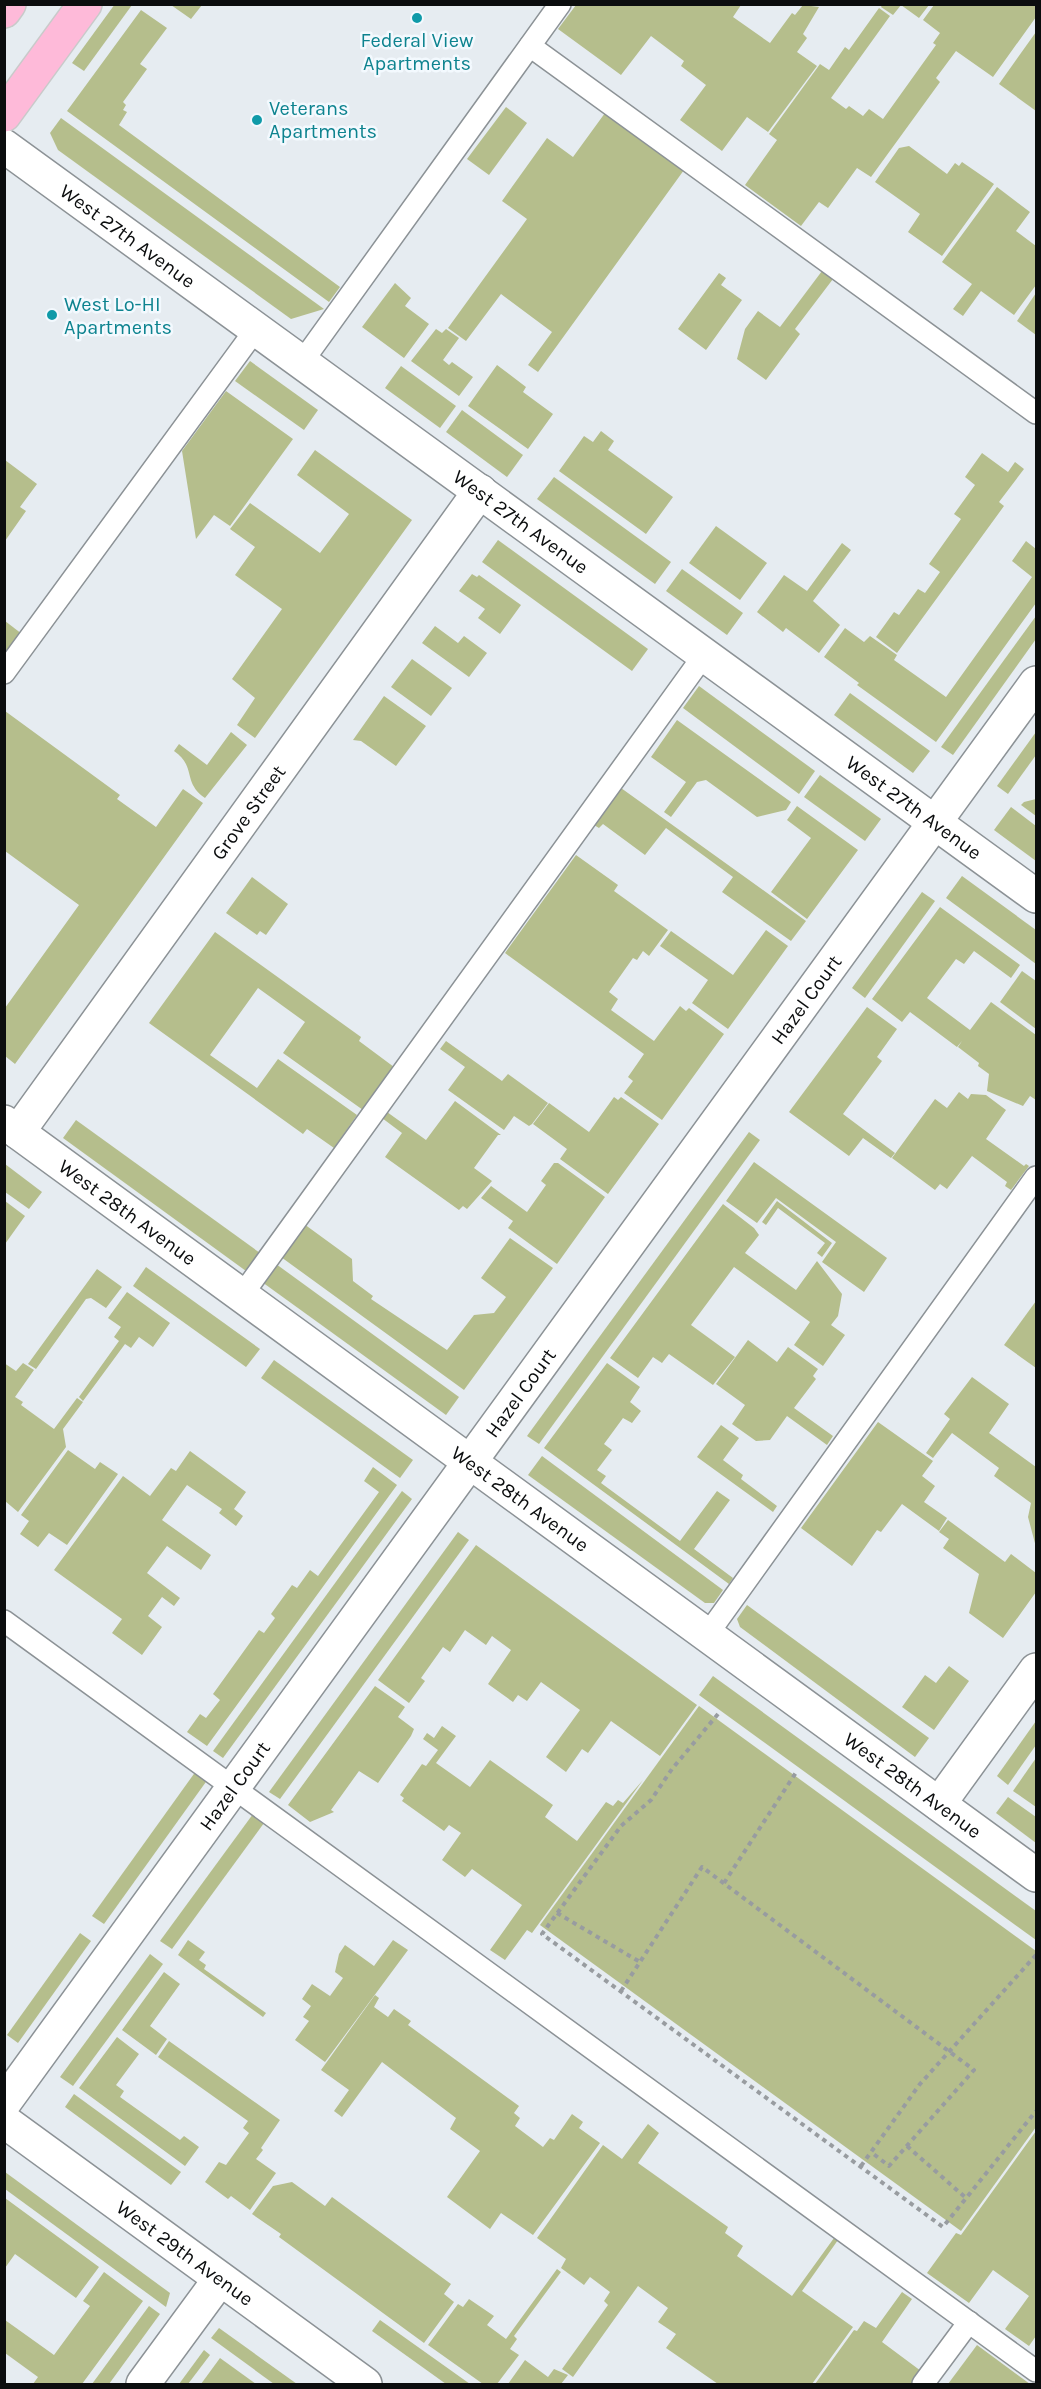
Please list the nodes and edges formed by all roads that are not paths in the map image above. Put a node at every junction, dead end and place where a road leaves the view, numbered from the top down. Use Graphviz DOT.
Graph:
graph roads {
  1 [pos="9,4"];
  2 [pos="85,4"];
  3 [pos="561,4"];
  4 [pos="4,11"];
  5 [pos="530,46"];
  6 [pos="4,116"];
  7 [pos="4,146"];
  8 [pos="256,329"];
  9 [pos="302,362"];
  10 [pos="1036,413"];
  11 [pos="480,491"];
  12 [pos="704,655"];
  13 [pos="4,673"];
  14 [pos="1036,683"];
  15 [pos="935,822"];
  16 [pos="1036,896"];
  17 [pos="11,1127"];
  18 [pos="1036,1177"];
  19 [pos="242,1295"];
  20 [pos="470,1462"];
  21 [pos="4,1621"];
  22 [pos="706,1635"];
  23 [pos="1036,1670"];
  24 [pos="234,1787"];
  25 [pos="939,1804"];
  26 [pos="1036,1875"];
  27 [pos="4,2103"];
  28 [pos="4,2121"];
  29 [pos="220,2279"];
  30 [pos="969,2322"];
  31 [pos="1036,2371"];
  32 [pos="143,2385"];
  33 [pos="365,2385"];
  34 [pos="923,2385"];
  1 -- 4 [label="main road"];
  2 -- 6 [label="main road"];
  3 -- 5 [label="lane"];
  5 -- 9 [label="lane"];
  5 -- 10 [label="lane"];
  7 -- 8 [label="street, West 27th Avenue"];
  8 -- 9 [label="street, West 27th Avenue"];
  8 -- 13 [label="lane"];
  9 -- 11 [label="street, West 27th Avenue"];
  11 -- 12 [label="street, West 27th Avenue"];
  11 -- 17 [label="street, Grove Street"];
  12 -- 15 [label="street, West 27th Avenue"];
  12 -- 19 [label="lane"];
  14 -- 15 [label="street, Hazel Court"];
  15 -- 16 [label="street, West 27th Avenue"];
  15 -- 20 [label="street, Hazel Court"];
  17 -- 19 [label="street, West 28th Avenue"];
  18 -- 22 [label="lane"];
  19 -- 20 [label="street, West 28th Avenue"];
  20 -- 22 [label="street, West 28th Avenue"];
  20 -- 24 [label="street, Hazel Court"];
  21 -- 24 [label="lane"];
  22 -- 25 [label="street, West 28th Avenue"];
  23 -- 25 [label="street"];
  24 -- 27 [label="street, Hazel Court"];
  24 -- 30 [label="lane"];
  25 -- 26 [label="street, West 28th Avenue"];
  28 -- 29 [label="street, West 29th Avenue"];
  29 -- 32 [label="street"];
  29 -- 33 [label="street, West 29th Avenue"];
  30 -- 31 [label="lane"];
  30 -- 34 [label="lane"];
}
